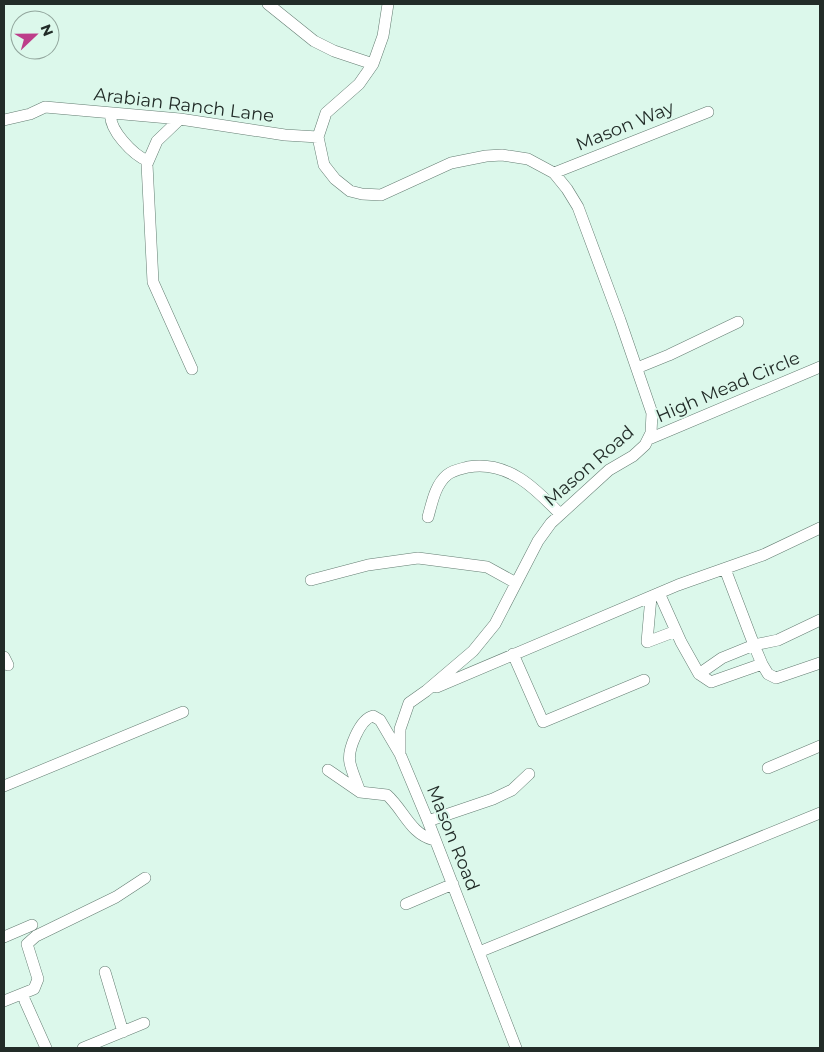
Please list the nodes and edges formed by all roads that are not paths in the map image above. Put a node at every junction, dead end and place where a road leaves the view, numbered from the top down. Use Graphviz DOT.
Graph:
graph roads {
  1 [pos="268,4"];
  2 [pos="388,4"];
  3 [pos="373,64"];
  4 [pos="708,112"];
  5 [pos="111,113"];
  6 [pos="180,119"];
  7 [pos="4,120"];
  8 [pos="318,137"];
  9 [pos="148,161"];
  10 [pos="554,173"];
  11 [pos="738,322"];
  12 [pos="820,367"];
  13 [pos="636,368"];
  14 [pos="192,369"];
  15 [pos="649,439"];
  16 [pos="560,514"];
  17 [pos="428,517"];
  18 [pos="820,528"];
  19 [pos="725,569"];
  20 [pos="312,580"];
  21 [pos="516,583"];
  22 [pos="655,595"];
  23 [pos="820,620"];
  24 [pos="676,631"];
  25 [pos="754,646"];
  26 [pos="513,654"];
  27 [pos="820,663"];
  28 [pos="762,664"];
  29 [pos="699,674"];
  30 [pos="644,680"];
  31 [pos="426,691"];
  32 [pos="183,712"];
  33 [pos="819,750"];
  34 [pos="400,754"];
  35 [pos="768,768"];
  36 [pos="328,770"];
  37 [pos="529,774"];
  38 [pos="4,786"];
  39 [pos="360,792"];
  40 [pos="820,813"];
  41 [pos="428,821"];
  42 [pos="434,840"];
  43 [pos="144,878"];
  44 [pos="453,884"];
  45 [pos="406,904"];
  46 [pos="32,925"];
  47 [pos="4,937"];
  48 [pos="479,952"];
  49 [pos="105,972"];
  50 [pos="4,1001"];
  51 [pos="25,1001"];
  52 [pos="144,1023"];
  53 [pos="123,1032"];
  54 [pos="46,1048"];
  55 [pos="82,1048"];
  56 [pos="516,1048"];
  1 -- 3 [label="street"];
  2 -- 3 [label="street"];
  3 -- 8 [label="street"];
  4 -- 10 [label="street, Mason Way"];
  5 -- 6 [label="street, Arabian Ranch Lane"];
  5 -- 7 [label="street, Arabian Ranch Lane"];
  5 -- 9 [label="street"];
  6 -- 8 [label="street, Arabian Ranch Lane"];
  6 -- 9 [label="street"];
  8 -- 10 [label="street, Mason Road"];
  9 -- 14 [label="street"];
  10 -- 13 [label="street, Mason Road"];
  11 -- 13 [label="street"];
  12 -- 15 [label="street, High Mead Circle"];
  13 -- 15 [label="street, Mason Road"];
  15 -- 16 [label="street, Mason Road"];
  16 -- 17 [label="street"];
  16 -- 21 [label="street, Mason Road"];
  18 -- 19 [label="street"];
  19 -- 22 [label="street"];
  19 -- 25 [label="street"];
  20 -- 21 [label="street"];
  21 -- 31 [label="street, Mason Road"];
  22 -- 24 [label="street"];
  22 -- 24 [label="street"];
  22 -- 26 [label="street"];
  23 -- 25 [label="street"];
  24 -- 29 [label="street"];
  25 -- 28 [label="street"];
  25 -- 29 [label="street"];
  26 -- 30 [label="street"];
  26 -- 31 [label="street"];
  27 -- 28 [label="street"];
  28 -- 29 [label="street"];
  31 -- 34 [label="street, Mason Road"];
  32 -- 38 [label="street"];
  33 -- 35 [label="street"];
  34 -- 39 [label="street"];
  34 -- 41 [label="street, Mason Road"];
  36 -- 39 [label="street"];
  37 -- 41 [label="street"];
  39 -- 42 [label="street"];
  40 -- 48 [label="street"];
  41 -- 42 [label="street, Mason Road"];
  42 -- 44 [label="street, Mason Road"];
  43 -- 50 [label="street"];
  44 -- 45 [label="street"];
  44 -- 48 [label="street, Mason Road"];
  46 -- 47 [label="street"];
  48 -- 56 [label="street, Mason Road"];
  49 -- 53 [label="street"];
  51 -- 54 [label="street"];
  52 -- 53 [label="street"];
  53 -- 55 [label="street"];
}
